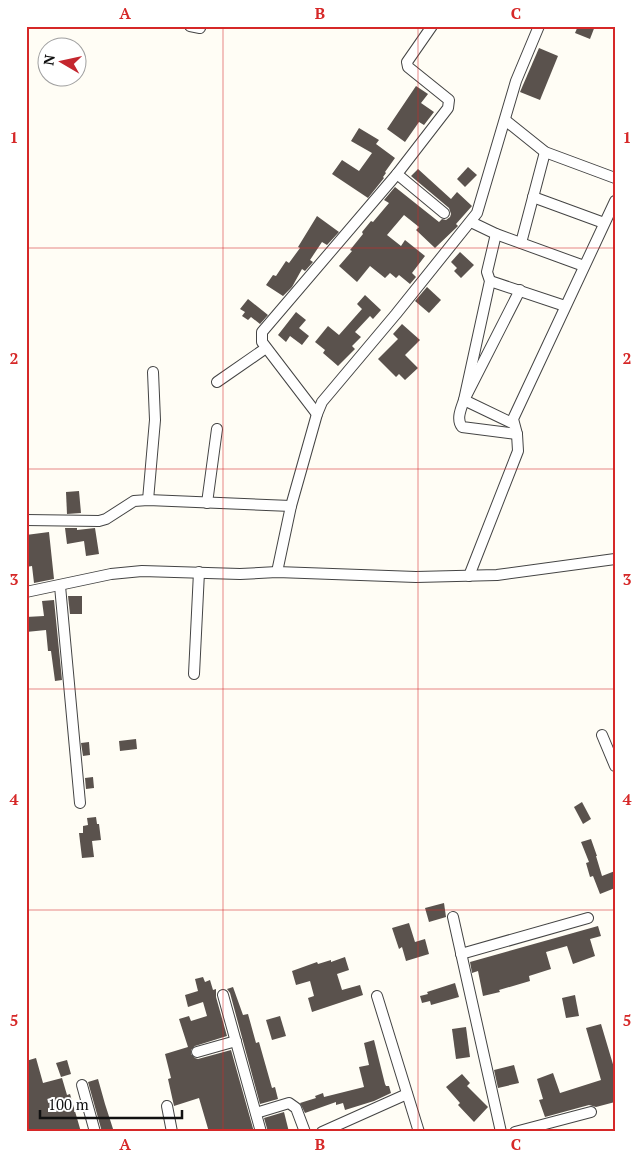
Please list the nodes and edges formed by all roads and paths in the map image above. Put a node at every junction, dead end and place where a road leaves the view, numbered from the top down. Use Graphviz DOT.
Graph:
graph roads {
  1 [pos="432,26"];
  2 [pos="539,26"];
  3 [pos="505,120"];
  4 [pos="545,152"];
  5 [pos="396,174"];
  6 [pos="615,178"];
  7 [pos="533,197"];
  8 [pos="615,201"];
  9 [pos="444,214"];
  10 [pos="471,222"];
  11 [pos="604,223"];
  12 [pos="496,234"];
  13 [pos="522,243"];
  14 [pos="584,266"];
  15 [pos="490,281"];
  16 [pos="520,290"];
  17 [pos="565,306"];
  18 [pos="266,348"];
  19 [pos="153,372"];
  20 [pos="217,382"];
  21 [pos="464,400"];
  22 [pos="317,414"];
  23 [pos="512,424"];
  24 [pos="217,429"];
  25 [pos="517,434"];
  26 [pos="148,500"];
  27 [pos="207,504"];
  28 [pos="291,506"];
  29 [pos="26,520"];
  30 [pos="615,559"];
  31 [pos="199,572"];
  32 [pos="277,572"];
  33 [pos="469,576"];
  34 [pos="60,586"];
  35 [pos="26,592"];
  36 [pos="194,674"];
  37 [pos="602,735"];
  38 [pos="615,766"];
  39 [pos="80,803"];
  40 [pos="452,917"];
  41 [pos="588,918"];
  42 [pos="461,954"];
  43 [pos="224,995"];
  44 [pos="377,996"];
  45 [pos="236,1041"];
  46 [pos="197,1052"];
  47 [pos="82,1084"];
  48 [pos="407,1094"];
  49 [pos="167,1106"];
  50 [pos="591,1112"];
  51 [pos="256,1113"];
  52 [pos="95,1132"];
  53 [pos="172,1132"];
  54 [pos="261,1132"];
  55 [pos="305,1132"];
  56 [pos="322,1132"];
  57 [pos="419,1132"];
  58 [pos="502,1132"];
  59 [pos="514,1132"];
  1 -- 5 [label="street"];
  2 -- 3 [label="street"];
  3 -- 4 [label="street"];
  3 -- 10 [label="street"];
  4 -- 6 [label="street"];
  4 -- 7 [label="street"];
  5 -- 9 [label="street"];
  5 -- 18 [label="street"];
  7 -- 11 [label="street"];
  7 -- 13 [label="street"];
  8 -- 11 [label="street"];
  10 -- 12 [label="street"];
  10 -- 22 [label="street"];
  11 -- 14 [label="street"];
  12 -- 13 [label="street"];
  12 -- 15 [label="street"];
  13 -- 14 [label="street"];
  14 -- 17 [label="street"];
  15 -- 16 [label="street"];
  15 -- 21 [label="street"];
  16 -- 17 [label="street"];
  16 -- 21 [label="street"];
  17 -- 23 [label="street"];
  18 -- 20 [label="street"];
  18 -- 22 [label="street"];
  19 -- 26 [label="street"];
  21 -- 23 [label="street"];
  21 -- 25 [label="street"];
  22 -- 28 [label="street"];
  23 -- 25 [label="street"];
  24 -- 27 [label="street"];
  25 -- 33 [label="street"];
  26 -- 27 [label="street"];
  26 -- 29 [label="street"];
  27 -- 28 [label="street"];
  28 -- 32 [label="street"];
  30 -- 33 [label="street"];
  31 -- 32 [label="street"];
  31 -- 34 [label="street"];
  31 -- 36 [label="street"];
  32 -- 33 [label="street"];
  34 -- 35 [label="street"];
  34 -- 39 [label="street"];
  37 -- 38 [label="street"];
  40 -- 42 [label="street"];
  41 -- 42 [label="street"];
  42 -- 58 [label="street"];
  43 -- 45 [label="street"];
  44 -- 48 [label="street"];
  45 -- 46 [label="street"];
  45 -- 51 [label="street"];
  47 -- 52 [label="street"];
  48 -- 56 [label="street"];
  48 -- 57 [label="street"];
  49 -- 53 [label="street"];
  50 -- 59 [label="street"];
  51 -- 54 [label="street"];
  51 -- 55 [label="street"];
}
